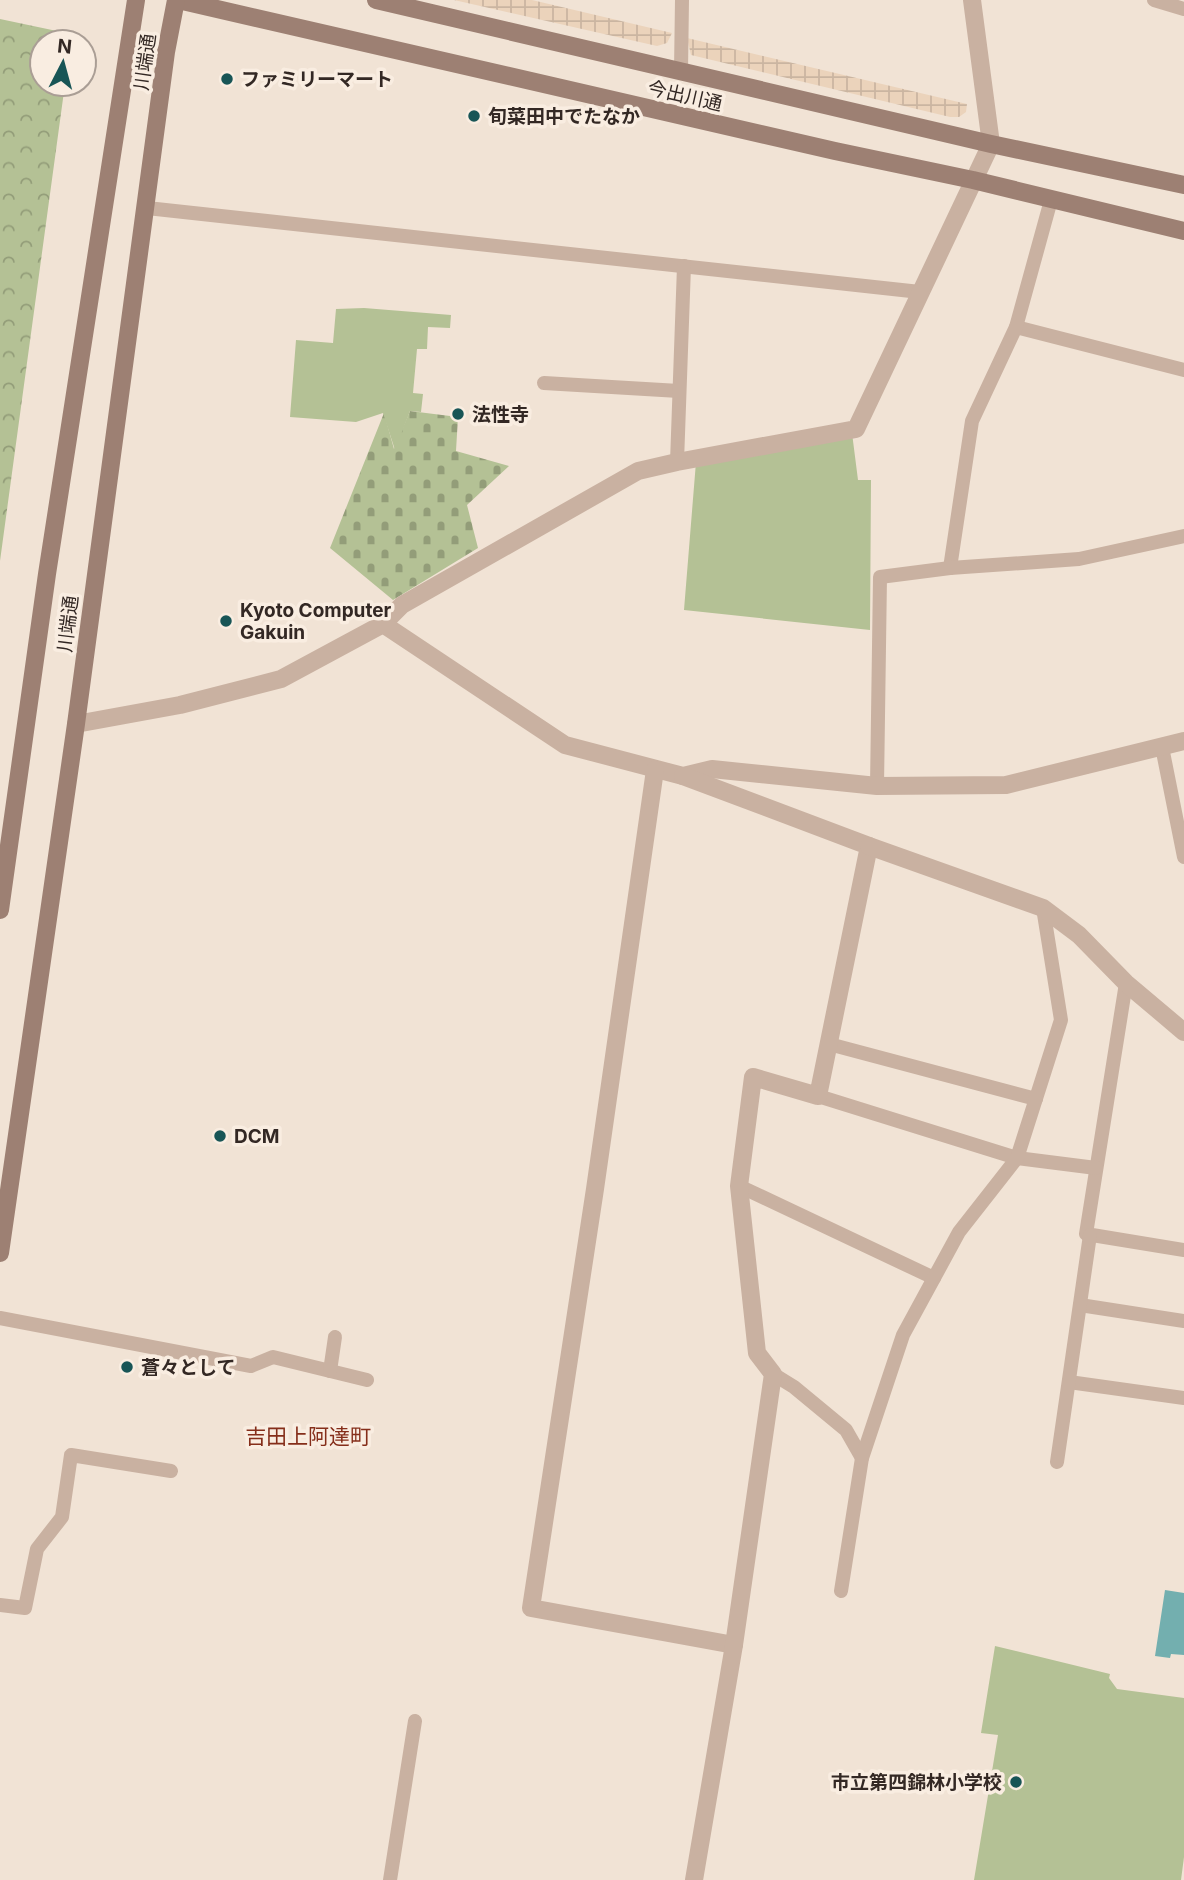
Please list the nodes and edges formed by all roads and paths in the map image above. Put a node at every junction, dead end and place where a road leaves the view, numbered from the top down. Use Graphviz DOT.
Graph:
graph roads {
  1 [pos="136,0"];
  2 [pos="177,0"];
  3 [pos="376,0"];
  4 [pos="682,0"];
  5 [pos="972,0"];
  6 [pos="1154,0"];
  7 [pos="1184,9"];
  8 [pos="681,71"];
  9 [pos="991,144"];
  10 [pos="973,180"];
  11 [pos="1184,185"];
  12 [pos="1051,200"];
  13 [pos="147,208"];
  14 [pos="1184,231"];
  15 [pos="684,266"];
  16 [pos="920,292"];
  17 [pos="1016,327"];
  18 [pos="1184,370"];
  19 [pos="544,383"];
  20 [pos="679,391"];
  21 [pos="677,462"];
  22 [pos="1184,536"];
  23 [pos="950,568"];
  24 [pos="383,624"];
  25 [pos="76,724"];
  26 [pos="1184,741"];
  27 [pos="1162,747"];
  28 [pos="654,770"];
  29 [pos="683,776"];
  30 [pos="877,786"];
  31 [pos="869,846"];
  32 [pos="1184,857"];
  33 [pos="1043,908"];
  34 [pos="0,909"];
  35 [pos="1126,983"];
  36 [pos="1184,1032"];
  37 [pos="829,1044"];
  38 [pos="818,1096"];
  39 [pos="1036,1099"];
  40 [pos="1017,1158"];
  41 [pos="1096,1168"];
  42 [pos="739,1186"];
  43 [pos="1090,1235"];
  44 [pos="1184,1250"];
  45 [pos="0,1254"];
  46 [pos="934,1278"];
  47 [pos="1080,1305"];
  48 [pos="0,1318"];
  49 [pos="1184,1321"];
  50 [pos="335,1337"];
  51 [pos="330,1371"];
  52 [pos="773,1374"];
  53 [pos="367,1380"];
  54 [pos="1069,1382"];
  55 [pos="1184,1398"];
  56 [pos="862,1458"];
  57 [pos="1057,1462"];
  58 [pos="171,1471"];
  59 [pos="841,1591"];
  60 [pos="0,1605"];
  61 [pos="734,1645"];
  62 [pos="415,1721"];
  63 [pos="390,1880"];
  64 [pos="694,1880"];
  1 -- 34 [label="street, 川端通"];
  2 -- 10 [label="street, 今出川通"];
  2 -- 13 [label="street, 川端通"];
  3 -- 8 [label="street, 今出川通"];
  4 -- 8 [label="lane"];
  5 -- 9 [label="street"];
  6 -- 7 [label="lane"];
  8 -- 9 [label="street, 今出川通"];
  9 -- 10 [label="street"];
  9 -- 11 [label="street, 今出川通"];
  10 -- 12 [label="street, 今出川通"];
  10 -- 16 [label="street"];
  12 -- 14 [label="street, 今出川通"];
  12 -- 17 [label="lane"];
  13 -- 15 [label="lane"];
  13 -- 25 [label="street, 川端通"];
  15 -- 16 [label="lane"];
  15 -- 20 [label="lane"];
  16 -- 21 [label="street"];
  17 -- 18 [label="lane"];
  17 -- 23 [label="lane"];
  19 -- 20 [label="lane"];
  20 -- 21 [label="lane"];
  21 -- 24 [label="street"];
  22 -- 23 [label="lane"];
  23 -- 30 [label="lane"];
  24 -- 25 [label="street"];
  24 -- 28 [label="street"];
  25 -- 45 [label="street, 川端通"];
  26 -- 27 [label="street"];
  27 -- 30 [label="street"];
  27 -- 32 [label="lane"];
  28 -- 29 [label="street"];
  28 -- 61 [label="street"];
  29 -- 30 [label="street"];
  29 -- 31 [label="street"];
  31 -- 33 [label="street"];
  31 -- 37 [label="street"];
  33 -- 35 [label="street"];
  33 -- 39 [label="lane"];
  35 -- 36 [label="street"];
  35 -- 41 [label="lane"];
  37 -- 38 [label="street"];
  37 -- 39 [label="lane"];
  38 -- 40 [label="lane"];
  38 -- 42 [label="street"];
  39 -- 40 [label="lane"];
  40 -- 41 [label="lane"];
  40 -- 46 [label="lane"];
  41 -- 43 [label="lane"];
  42 -- 46 [label="lane"];
  42 -- 52 [label="street"];
  43 -- 44 [label="lane"];
  43 -- 47 [label="lane"];
  46 -- 56 [label="lane"];
  47 -- 49 [label="lane"];
  47 -- 54 [label="lane"];
  48 -- 51 [label="lane"];
  50 -- 51 [label="lane"];
  51 -- 53 [label="lane"];
  52 -- 56 [label="lane"];
  52 -- 61 [label="street"];
  54 -- 55 [label="lane"];
  54 -- 57 [label="lane"];
  56 -- 59 [label="lane"];
  58 -- 60 [label="lane"];
  61 -- 64 [label="street"];
  62 -- 63 [label="lane"];
}
